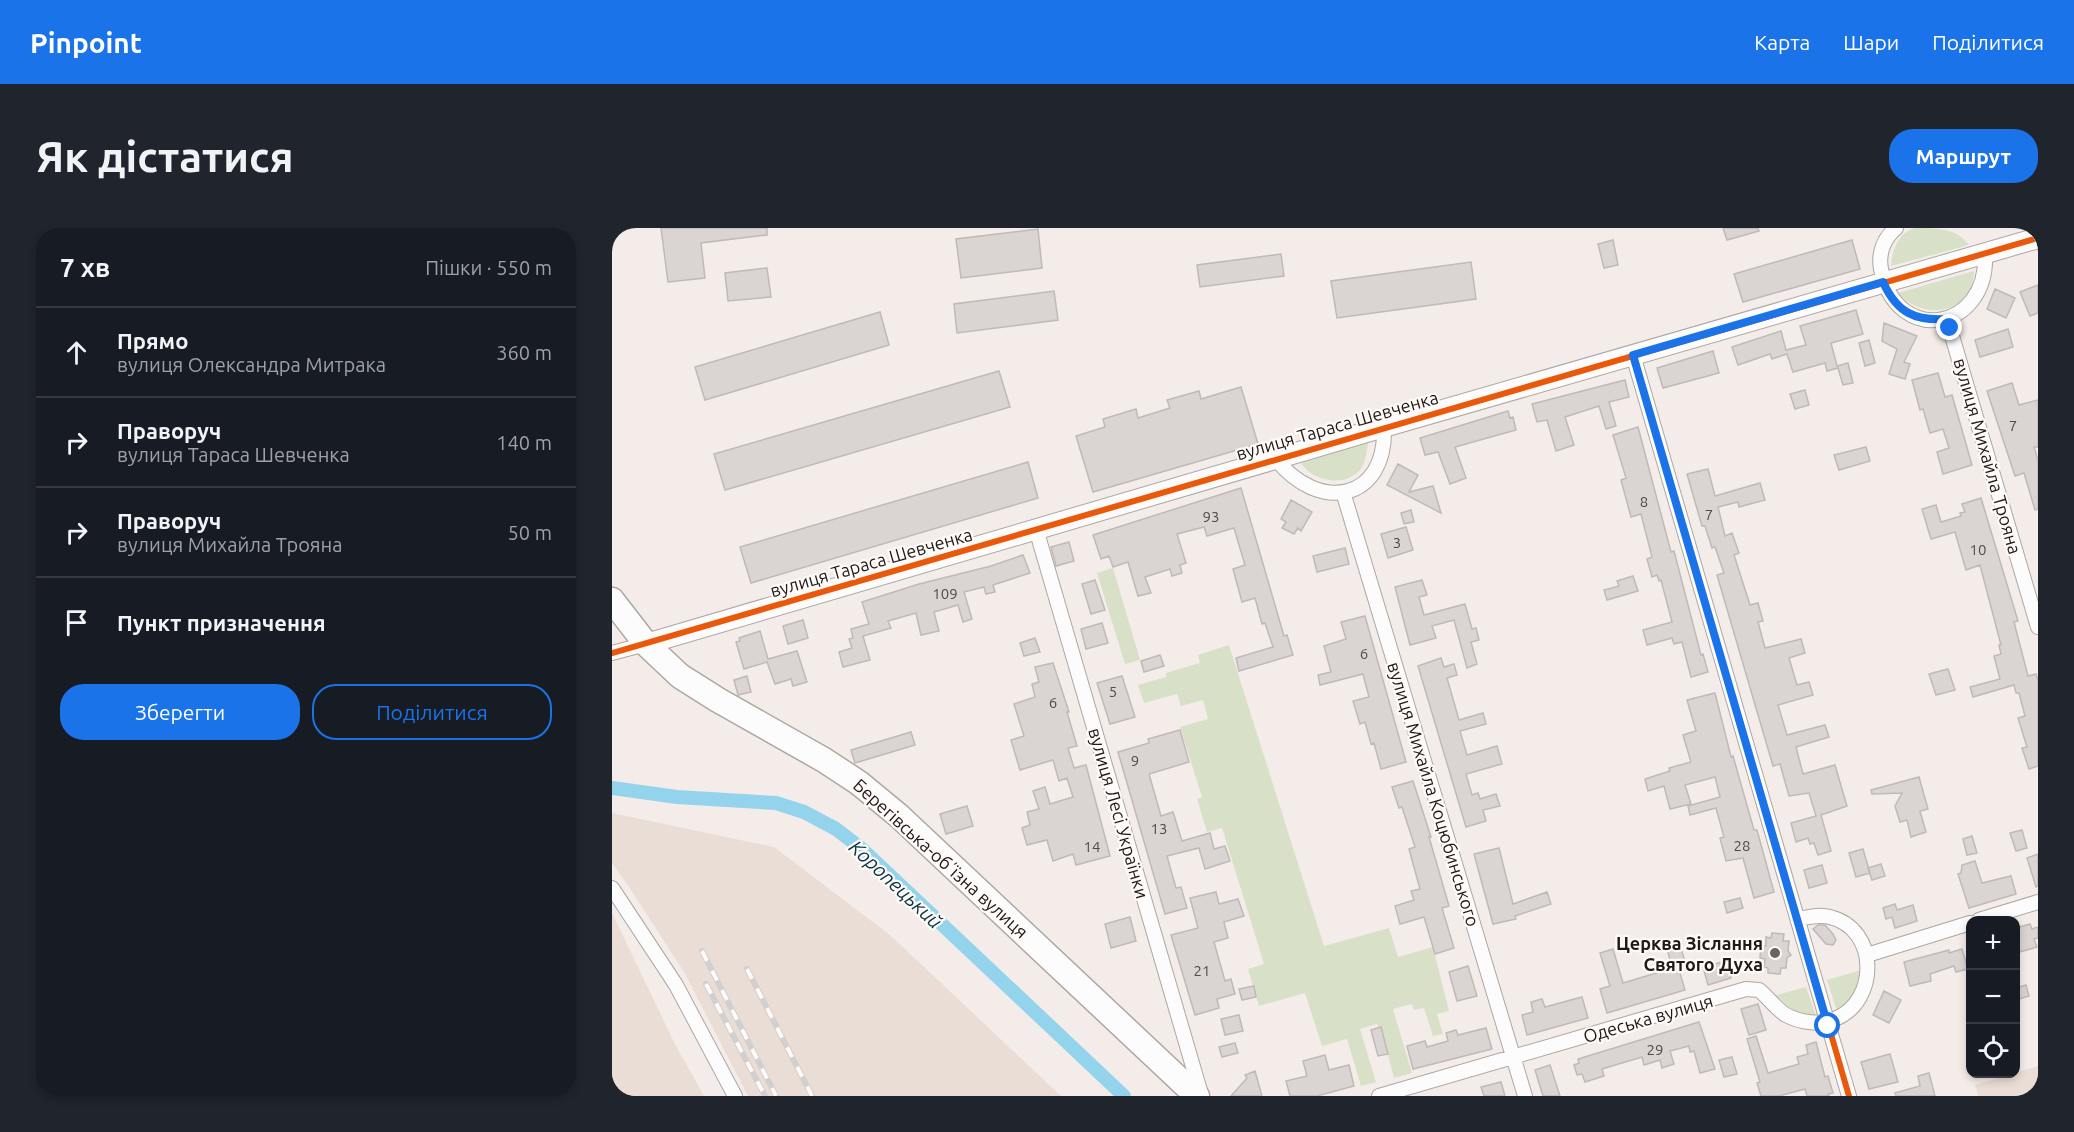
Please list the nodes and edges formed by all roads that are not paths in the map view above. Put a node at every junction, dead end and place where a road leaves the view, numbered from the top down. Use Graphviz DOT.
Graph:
graph roads {
  1 [pos="1896,228"];
  2 [pos="2038,238"];
  3 [pos="1985,254"];
  4 [pos="1883,282"];
  5 [pos="1947,319"];
  6 [pos="1633,355"];
  7 [pos="1384,427"];
  8 [pos="1276,459"];
  9 [pos="1343,492"];
  10 [pos="1036,529"];
  11 [pos="612,600"];
  12 [pos="2038,627"];
  13 [pos="646,644"];
  14 [pos="612,653"];
  15 [pos="612,888"];
  16 [pos="2038,902"];
  17 [pos="1995,916"];
  18 [pos="1798,919"];
  19 [pos="1966,925"];
  20 [pos="1867,955"];
  21 [pos="1827,1022"];
  22 [pos="1514,1058"];
  23 [pos="735,1096"];
  24 [pos="1197,1096"];
  25 [pos="1202,1096"];
  26 [pos="1379,1096"];
  27 [pos="1525,1096"];
  28 [pos="1849,1096"];
  1 -- 4 [label="street"];
  2 -- 3 [label="street, вулиця Тараса Шевченка"];
  3 -- 4 [label="street, вулиця Тараса Шевченка"];
  3 -- 5 [label="street"];
  4 -- 5 [label="street"];
  4 -- 6 [label="street, вулиця Тараса Шевченка"];
  5 -- 12 [label="street, вулиця Михайла Трояна"];
  6 -- 7 [label="street, вулиця Тараса Шевченка"];
  6 -- 18 [label="street"];
  7 -- 8 [label="street, вулиця Тараса Шевченка"];
  7 -- 9 [label="street"];
  8 -- 9 [label="street"];
  8 -- 10 [label="street, вулиця Тараса Шевченка"];
  9 -- 22 [label="street, вулиця Михайла Коцюбинського"];
  10 -- 13 [label="street, вулиця Тараса Шевченка"];
  10 -- 25 [label="street, вулиця Лесі Українки"];
  11 -- 13 [label="highway, Берегівська-обʼїзна вулиця"];
  13 -- 14 [label="street"];
  13 -- 24 [label="highway, Берегівська-обʼїзна вулиця"];
  15 -- 23 [label="street"];
  16 -- 17 [label="street"];
  18 -- 20 [label="street"];
  18 -- 21 [label="street"];
  19 -- 20 [label="street"];
  20 -- 21 [label="street"];
  21 -- 22 [label="street, Одеська вулиця"];
  21 -- 28 [label="street"];
  22 -- 26 [label="street, Одеська вулиця"];
  22 -- 27 [label="street, вулиця Михайла Коцюбинського"];
}
